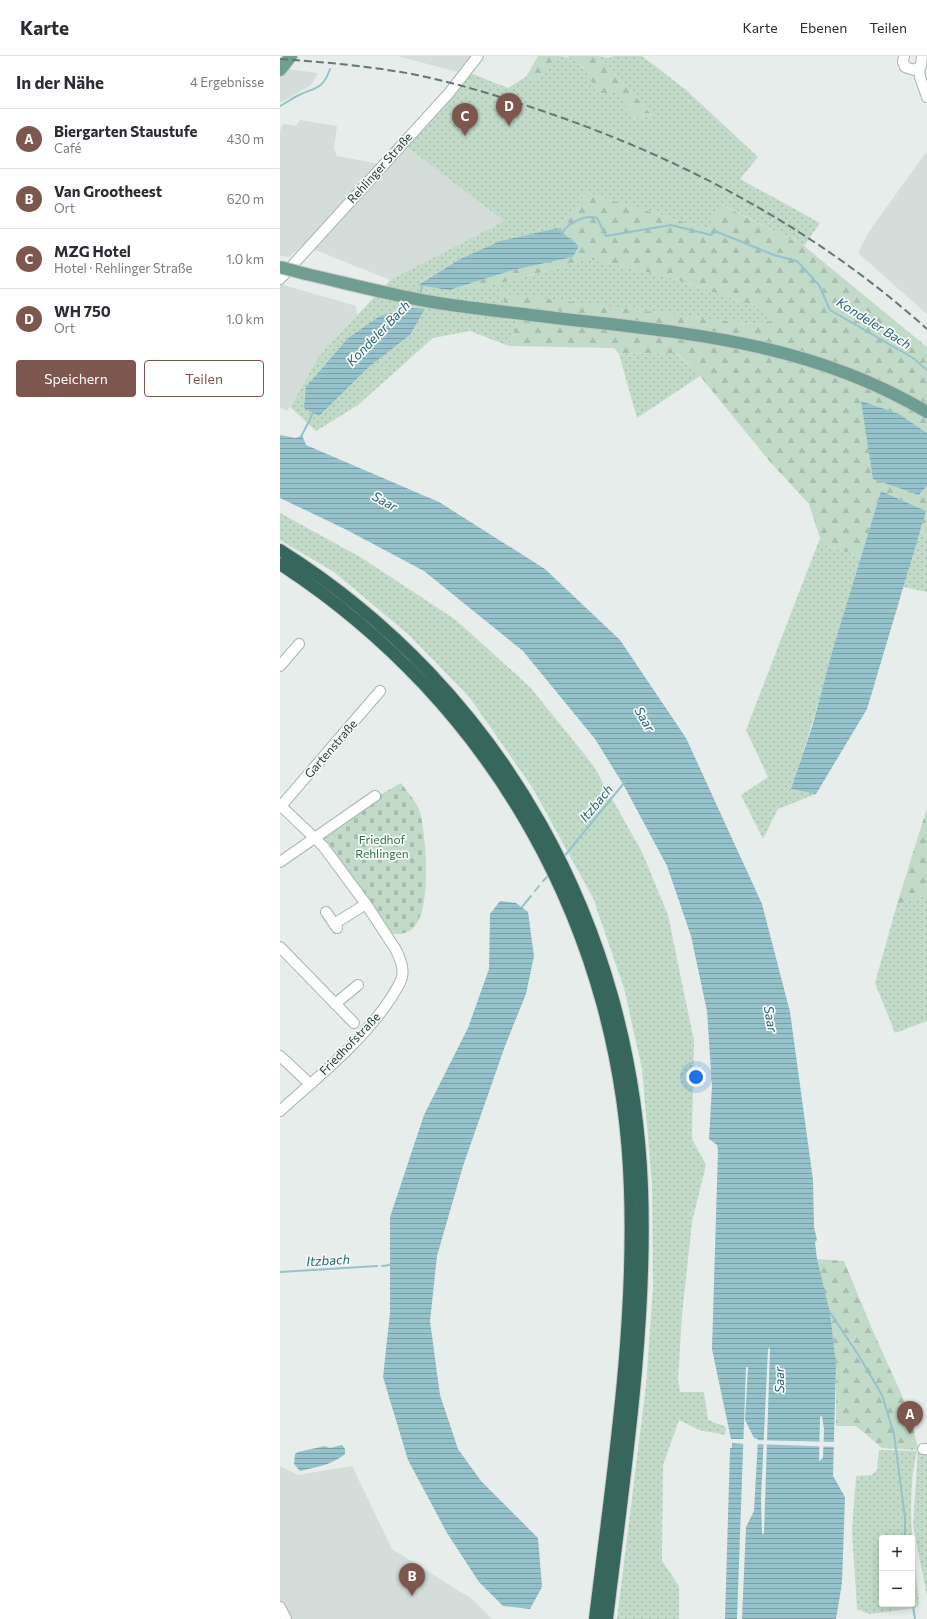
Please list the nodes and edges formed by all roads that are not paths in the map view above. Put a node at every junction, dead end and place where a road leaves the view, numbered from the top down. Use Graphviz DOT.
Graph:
graph roads {
  1 [pos="291,56"];
  2 [pos="478,56"];
  3 [pos="903,57"];
  4 [pos="921,64"];
  5 [pos="280,70"];
  6 [pos="927,97"];
  7 [pos="280,267"];
  8 [pos="280,279"];
  9 [pos="927,412"];
  10 [pos="280,550"];
  11 [pos="280,564"];
  12 [pos="299,644"];
  13 [pos="280,666"];
  14 [pos="380,692"];
  15 [pos="375,796"];
  16 [pos="280,805"];
  17 [pos="316,838"];
  18 [pos="280,862"];
  19 [pos="366,904"];
  20 [pos="326,912"];
  21 [pos="280,947"];
  22 [pos="358,985"];
  23 [pos="335,1004"];
  24 [pos="354,1023"];
  25 [pos="280,1056"];
  26 [pos="310,1084"];
  27 [pos="280,1111"];
  28 [pos="280,1607"];
  29 [pos="286,1619"];
  30 [pos="595,1619"];
  31 [pos="607,1619"];
  1 -- 5 [label="main road"];
  2 -- 8 [label="street, Rehlinger Straße"];
  3 -- 4 [label="street"];
  4 -- 6 [label="street"];
  7 -- 9 [label="main road, bridge"];
  10 -- 31 [label="highway"];
  11 -- 30 [label="highway"];
  12 -- 13 [label="street"];
  14 -- 16 [label="street, Gartenstraße"];
  15 -- 17 [label="street"];
  16 -- 17 [label="street, Friedhofstraße"];
  17 -- 18 [label="street"];
  17 -- 19 [label="street, Friedhofstraße"];
  19 -- 20 [label="street"];
  19 -- 26 [label="street, Friedhofstraße"];
  21 -- 23 [label="street"];
  22 -- 23 [label="street"];
  23 -- 24 [label="street"];
  25 -- 26 [label="street"];
  26 -- 27 [label="street, Friedhofstraße"];
  28 -- 29 [label="street"];
}
